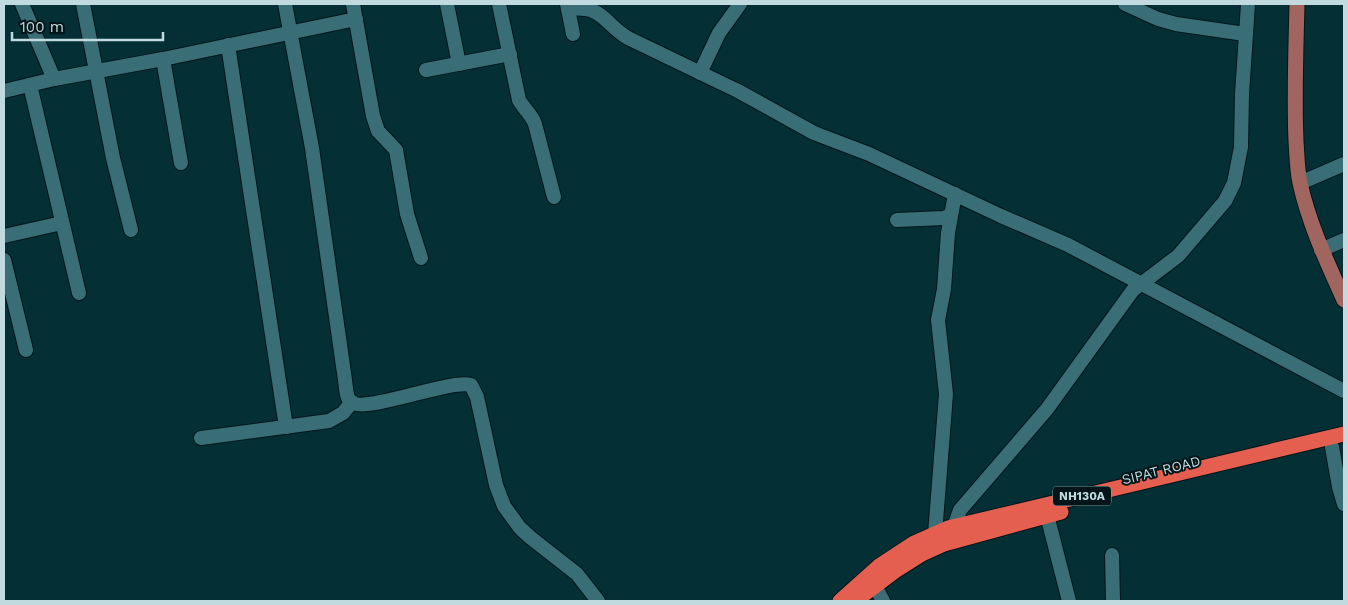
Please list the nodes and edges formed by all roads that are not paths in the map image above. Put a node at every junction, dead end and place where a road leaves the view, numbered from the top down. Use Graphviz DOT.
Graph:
graph roads {
  1 [pos="22,4"];
  2 [pos="83,4"];
  3 [pos="285,4"];
  4 [pos="353,4"];
  5 [pos="447,4"];
  6 [pos="499,4"];
  7 [pos="740,4"];
  8 [pos="1125,4"];
  9 [pos="1248,4"];
  10 [pos="1297,4"];
  11 [pos="568,6"];
  12 [pos="356,19"];
  13 [pos="291,33"];
  14 [pos="573,34"];
  15 [pos="1245,34"];
  16 [pos="228,45"];
  17 [pos="510,54"];
  18 [pos="162,59"];
  19 [pos="459,64"];
  20 [pos="426,70"];
  21 [pos="96,71"];
  22 [pos="700,73"];
  23 [pos="54,79"];
  24 [pos="30,85"];
  25 [pos="4,91"];
  26 [pos="181,163"];
  27 [pos="1344,164"];
  28 [pos="1300,183"];
  29 [pos="955,194"];
  30 [pos="554,197"];
  31 [pos="951,215"];
  32 [pos="897,220"];
  33 [pos="62,223"];
  34 [pos="131,230"];
  35 [pos="4,236"];
  36 [pos="1344,240"];
  37 [pos="1321,250"];
  38 [pos="421,258"];
  39 [pos="4,260"];
  40 [pos="1140,284"];
  41 [pos="78,293"];
  42 [pos="1344,300"];
  43 [pos="26,350"];
  44 [pos="1344,391"];
  45 [pos="352,402"];
  46 [pos="286,427"];
  47 [pos="1344,434"];
  48 [pos="200,438"];
  49 [pos="1338,445"];
  50 [pos="1344,504"];
  51 [pos="1047,515"];
  52 [pos="954,527"];
  53 [pos="935,534"];
  54 [pos="1112,555"];
  55 [pos="876,586"];
  56 [pos="598,601"];
  57 [pos="840,601"];
  58 [pos="855,601"];
  59 [pos="883,601"];
  60 [pos="1069,601"];
  61 [pos="1113,601"];
  1 -- 23 [label="street"];
  2 -- 21 [label="street"];
  3 -- 13 [label="street"];
  4 -- 12 [label="street"];
  5 -- 19 [label="street"];
  6 -- 17 [label="street"];
  7 -- 22 [label="street"];
  8 -- 15 [label="street"];
  9 -- 15 [label="street"];
  10 -- 28 [label="main road"];
  11 -- 14 [label="street"];
  11 -- 22 [label="street"];
  12 -- 13 [label="street"];
  12 -- 38 [label="street"];
  13 -- 16 [label="street"];
  13 -- 45 [label="street"];
  15 -- 40 [label="street"];
  16 -- 18 [label="street"];
  16 -- 46 [label="street"];
  17 -- 19 [label="street"];
  17 -- 30 [label="street"];
  18 -- 21 [label="street"];
  18 -- 26 [label="street"];
  19 -- 20 [label="street"];
  21 -- 23 [label="street"];
  21 -- 34 [label="street"];
  22 -- 29 [label="street"];
  23 -- 24 [label="street"];
  24 -- 25 [label="street"];
  24 -- 33 [label="street"];
  27 -- 28 [label="street"];
  28 -- 37 [label="main road"];
  29 -- 31 [label="street"];
  29 -- 40 [label="street"];
  31 -- 32 [label="street"];
  31 -- 53 [label="street"];
  33 -- 35 [label="street"];
  33 -- 41 [label="street"];
  36 -- 37 [label="street"];
  37 -- 42 [label="main road"];
  39 -- 43 [label="street"];
  40 -- 44 [label="street"];
  40 -- 52 [label="street"];
  45 -- 46 [label="street"];
  45 -- 56 [label="street"];
  46 -- 48 [label="street"];
  47 -- 52 [label="highway, NH130A"];
  49 -- 50 [label="street"];
  49 -- 51 [label="highway, SIPAT ROAD / NH130A"];
  51 -- 55 [label="highway, SIPAT ROAD / NH130A"];
  51 -- 60 [label="street"];
  52 -- 53 [label="highway, NH130A"];
  53 -- 57 [label="highway, NH130A"];
  54 -- 61 [label="street"];
  55 -- 58 [label="highway, SIPAT ROAD / NH130A"];
  55 -- 59 [label="street"];
}
